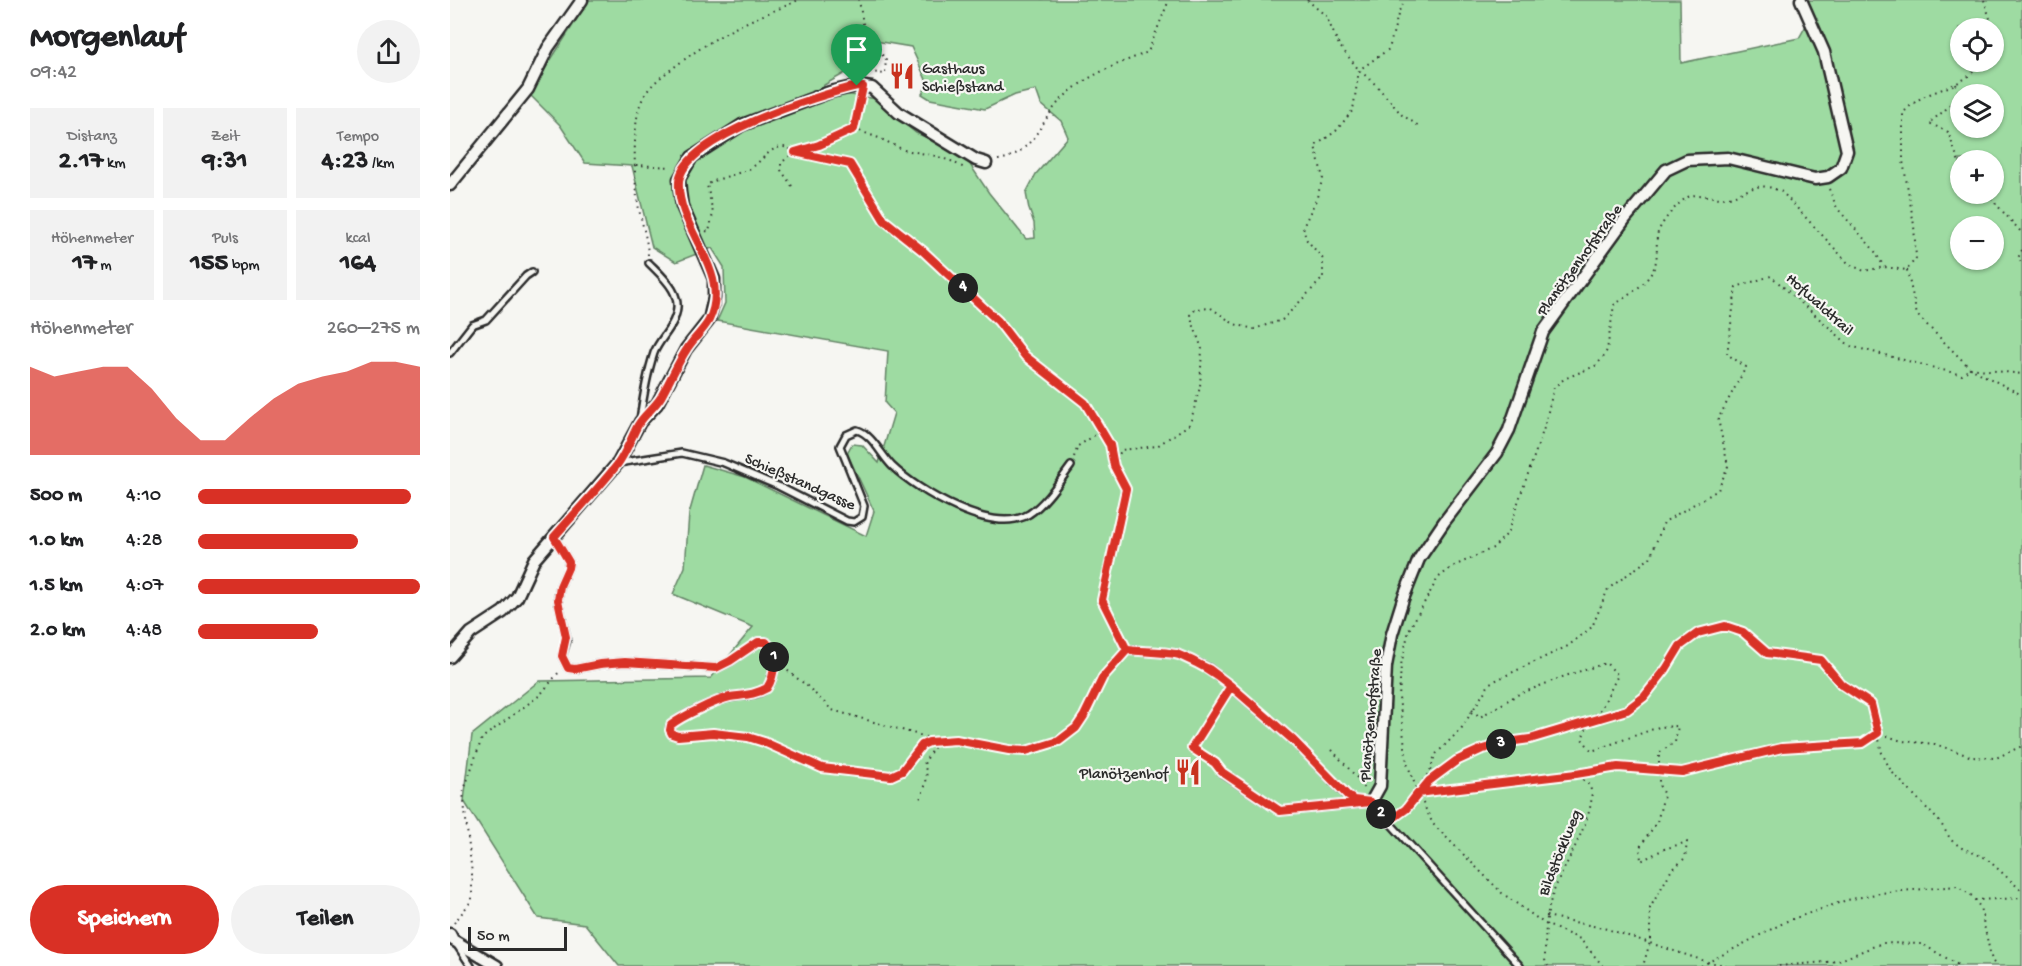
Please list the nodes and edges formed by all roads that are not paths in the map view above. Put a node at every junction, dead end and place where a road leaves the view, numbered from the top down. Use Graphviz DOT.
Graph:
graph roads {
  1 [pos="582,0"];
  2 [pos="1801,0"];
  3 [pos="986,163"];
  4 [pos="450,185"];
  5 [pos="649,263"];
  6 [pos="532,272"];
  7 [pos="450,353"];
  8 [pos="640,422"];
  9 [pos="618,463"];
  10 [pos="1071,466"];
  11 [pos="554,537"];
  12 [pos="1127,650"];
  13 [pos="450,657"];
  14 [pos="678,736"];
  15 [pos="1222,772"];
  16 [pos="1371,802"];
  17 [pos="451,935"];
  18 [pos="471,966"];
  19 [pos="497,966"];
  20 [pos="1520,966"];
  1 -- 4 [label="street"];
  2 -- 16 [label="street, Planötzenhofstraße"];
  3 -- 8 [label="street"];
  5 -- 8 [label="lane"];
  6 -- 7 [label="lane"];
  8 -- 9 [label="street"];
  9 -- 10 [label="lane, Schießstandgasse"];
  9 -- 11 [label="street"];
  11 -- 13 [label="street"];
  11 -- 14 [label="lane"];
  12 -- 16 [label="lane"];
  15 -- 16 [label="lane"];
  16 -- 20 [label="lane"];
  17 -- 18 [label="lane"];
  17 -- 19 [label="street"];
}
